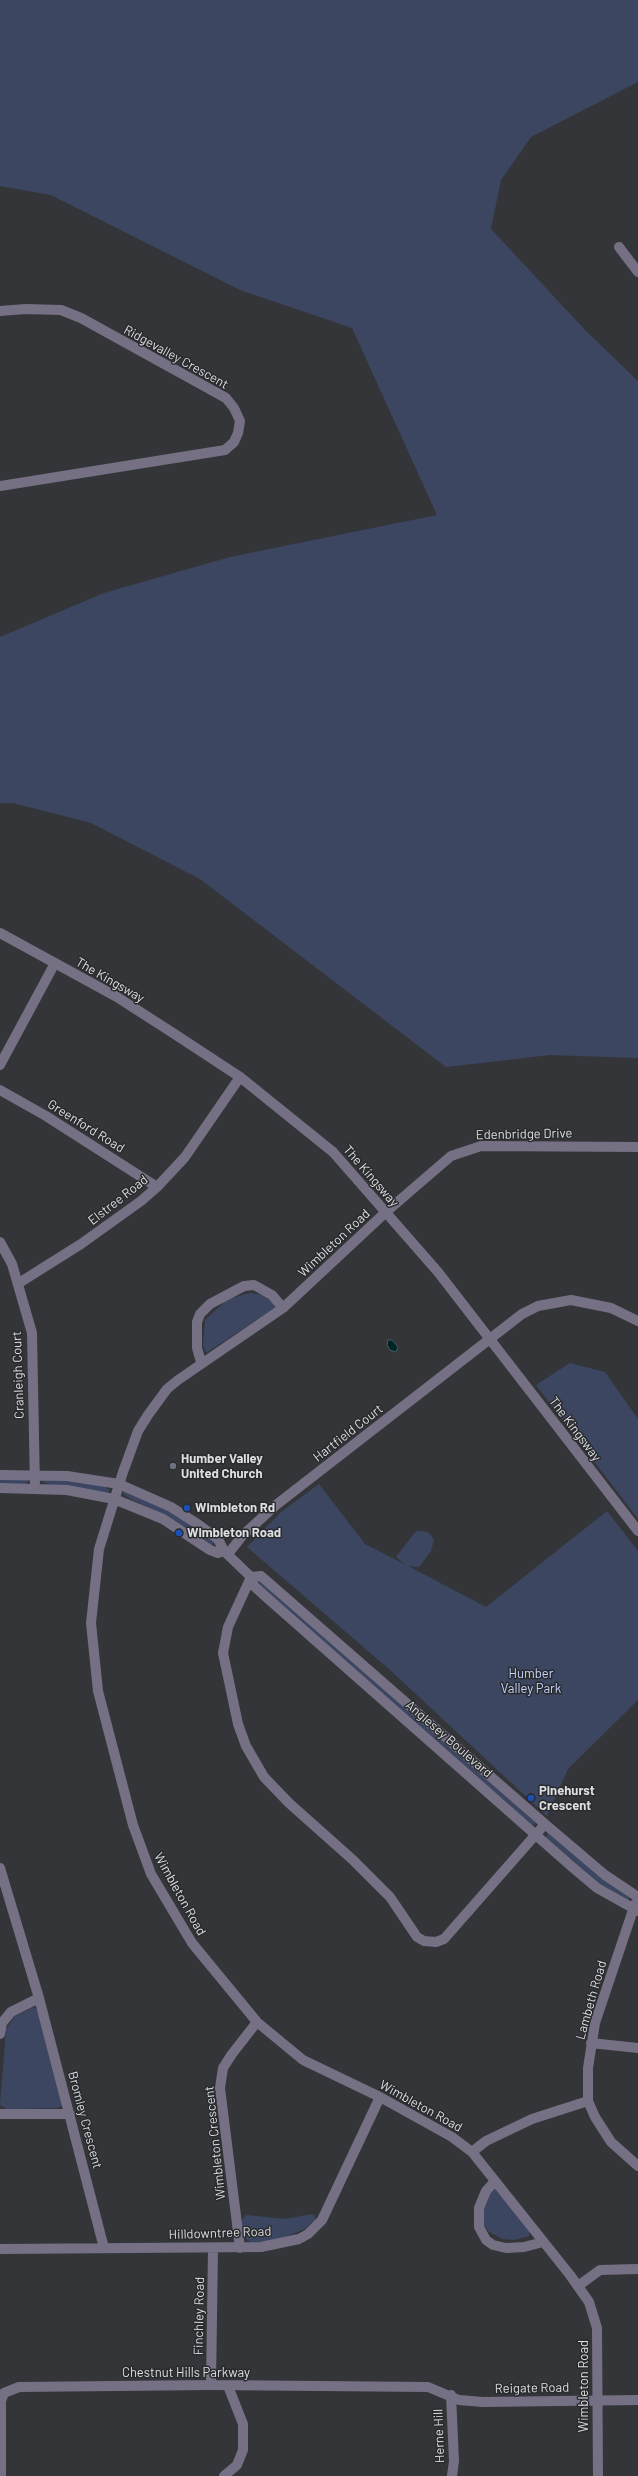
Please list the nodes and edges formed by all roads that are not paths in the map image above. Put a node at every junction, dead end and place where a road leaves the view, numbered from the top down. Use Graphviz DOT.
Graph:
graph roads {
  1 [pos="619,248"];
  2 [pos="638,272"];
  3 [pos="0,311"];
  4 [pos="0,486"];
  5 [pos="0,933"];
  6 [pos="55,963"];
  7 [pos="0,1065"];
  8 [pos="240,1077"];
  9 [pos="0,1090"];
  10 [pos="638,1147"];
  11 [pos="157,1186"];
  12 [pos="386,1212"];
  13 [pos="0,1242"];
  14 [pos="19,1283"];
  15 [pos="283,1308"];
  16 [pos="638,1321"];
  17 [pos="488,1338"];
  18 [pos="201,1362"];
  19 [pos="34,1474"];
  20 [pos="0,1475"];
  21 [pos="119,1484"];
  22 [pos="0,1488"];
  23 [pos="35,1488"];
  24 [pos="114,1498"];
  25 [pos="638,1531"];
  26 [pos="226,1552"];
  27 [pos="251,1577"];
  28 [pos="545,1824"];
  29 [pos="536,1833"];
  30 [pos="1,1873"];
  31 [pos="638,1897"];
  32 [pos="636,1910"];
  33 [pos="39,1998"];
  34 [pos="257,2022"];
  35 [pos="0,2034"];
  36 [pos="591,2043"];
  37 [pos="638,2048"];
  38 [pos="380,2097"];
  39 [pos="588,2101"];
  40 [pos="0,2114"];
  41 [pos="70,2114"];
  42 [pos="472,2152"];
  43 [pos="638,2166"];
  44 [pos="495,2181"];
  45 [pos="543,2242"];
  46 [pos="104,2248"];
  47 [pos="213,2248"];
  48 [pos="240,2248"];
  49 [pos="0,2249"];
  50 [pos="638,2269"];
  51 [pos="578,2286"];
  52 [pos="211,2385"];
  53 [pos="228,2386"];
  54 [pos="451,2395"];
  55 [pos="596,2399"];
  56 [pos="638,2400"];
  57 [pos="1,2476"];
  58 [pos="224,2476"];
  59 [pos="452,2476"];
  60 [pos="598,2476"];
  1 -- 2 [label="street"];
  3 -- 4 [label="street, Ridgevalley Crescent"];
  5 -- 6 [label="street, The Kingsway"];
  6 -- 7 [label="street"];
  6 -- 8 [label="street, The Kingsway"];
  8 -- 11 [label="street, Elstree Road"];
  8 -- 12 [label="street, The Kingsway"];
  9 -- 11 [label="street, Greenford Road"];
  10 -- 12 [label="street, Edenbridge Drive"];
  11 -- 14 [label="street, Elstree Road"];
  12 -- 15 [label="street, Wimbleton Road"];
  12 -- 17 [label="street, The Kingsway"];
  13 -- 14 [label="street, Cranleigh Court"];
  14 -- 19 [label="street, Cranleigh Court"];
  15 -- 18 [label="street, Wimbleton Road"];
  15 -- 18 [label="street"];
  16 -- 17 [label="street, Hartfield Court"];
  17 -- 25 [label="street, The Kingsway"];
  17 -- 26 [label="street, Hartfield Court"];
  18 -- 21 [label="street, Wimbleton Road"];
  19 -- 20 [label="street, Anglesey Boulevard"];
  19 -- 21 [label="street, Anglesey Boulevard"];
  19 -- 23 [label="street, Cranleigh Court"];
  21 -- 24 [label="street, Wimbleton Road"];
  21 -- 26 [label="street, Anglesey Boulevard"];
  22 -- 23 [label="street"];
  23 -- 24 [label="street"];
  24 -- 26 [label="street"];
  24 -- 34 [label="street, Wimbleton Road"];
  26 -- 27 [label="street, Anglesey Boulevard"];
  27 -- 28 [label="street, Anglesey Boulevard"];
  27 -- 29 [label="street, Anglesey Boulevard"];
  27 -- 29 [label="street"];
  28 -- 29 [label="street"];
  28 -- 31 [label="street, Anglesey Boulevard"];
  29 -- 32 [label="street, Anglesey Boulevard"];
  30 -- 33 [label="street, Bromley Crescent"];
  31 -- 32 [label="street, Lambeth Road"];
  32 -- 36 [label="street, Lambeth Road"];
  33 -- 35 [label="street"];
  33 -- 41 [label="street, Bromley Crescent"];
  34 -- 38 [label="street, Wimbleton Road"];
  34 -- 48 [label="street, Wimbleton Crescent"];
  36 -- 37 [label="street"];
  36 -- 39 [label="street, Lambeth Road"];
  38 -- 42 [label="street, Wimbleton Road"];
  38 -- 48 [label="street, Hilldowntree Road"];
  39 -- 42 [label="street"];
  39 -- 43 [label="street, Lambeth Road"];
  40 -- 41 [label="street"];
  41 -- 46 [label="street, Bromley Crescent"];
  42 -- 44 [label="street, Wimbleton Road"];
  44 -- 45 [label="street, Wimbleton Road"];
  44 -- 45 [label="street"];
  45 -- 51 [label="street, Wimbleton Road"];
  46 -- 47 [label="street, Hilldowntree Road"];
  46 -- 49 [label="street, Hilldowntree Road"];
  47 -- 48 [label="street, Hilldowntree Road"];
  47 -- 52 [label="street, Finchley Road"];
  50 -- 51 [label="street"];
  51 -- 55 [label="street, Wimbleton Road"];
  52 -- 53 [label="street, Chestnut Hills Parkway"];
  52 -- 57 [label="street, Chestnut Hills Parkway"];
  53 -- 54 [label="street, Chestnut Hills Parkway"];
  53 -- 58 [label="street"];
  54 -- 55 [label="street, Reigate Road"];
  54 -- 59 [label="street, Herne Hill"];
  55 -- 56 [label="street, Reigate Road"];
  55 -- 60 [label="street, Wimbleton Road"];
}
